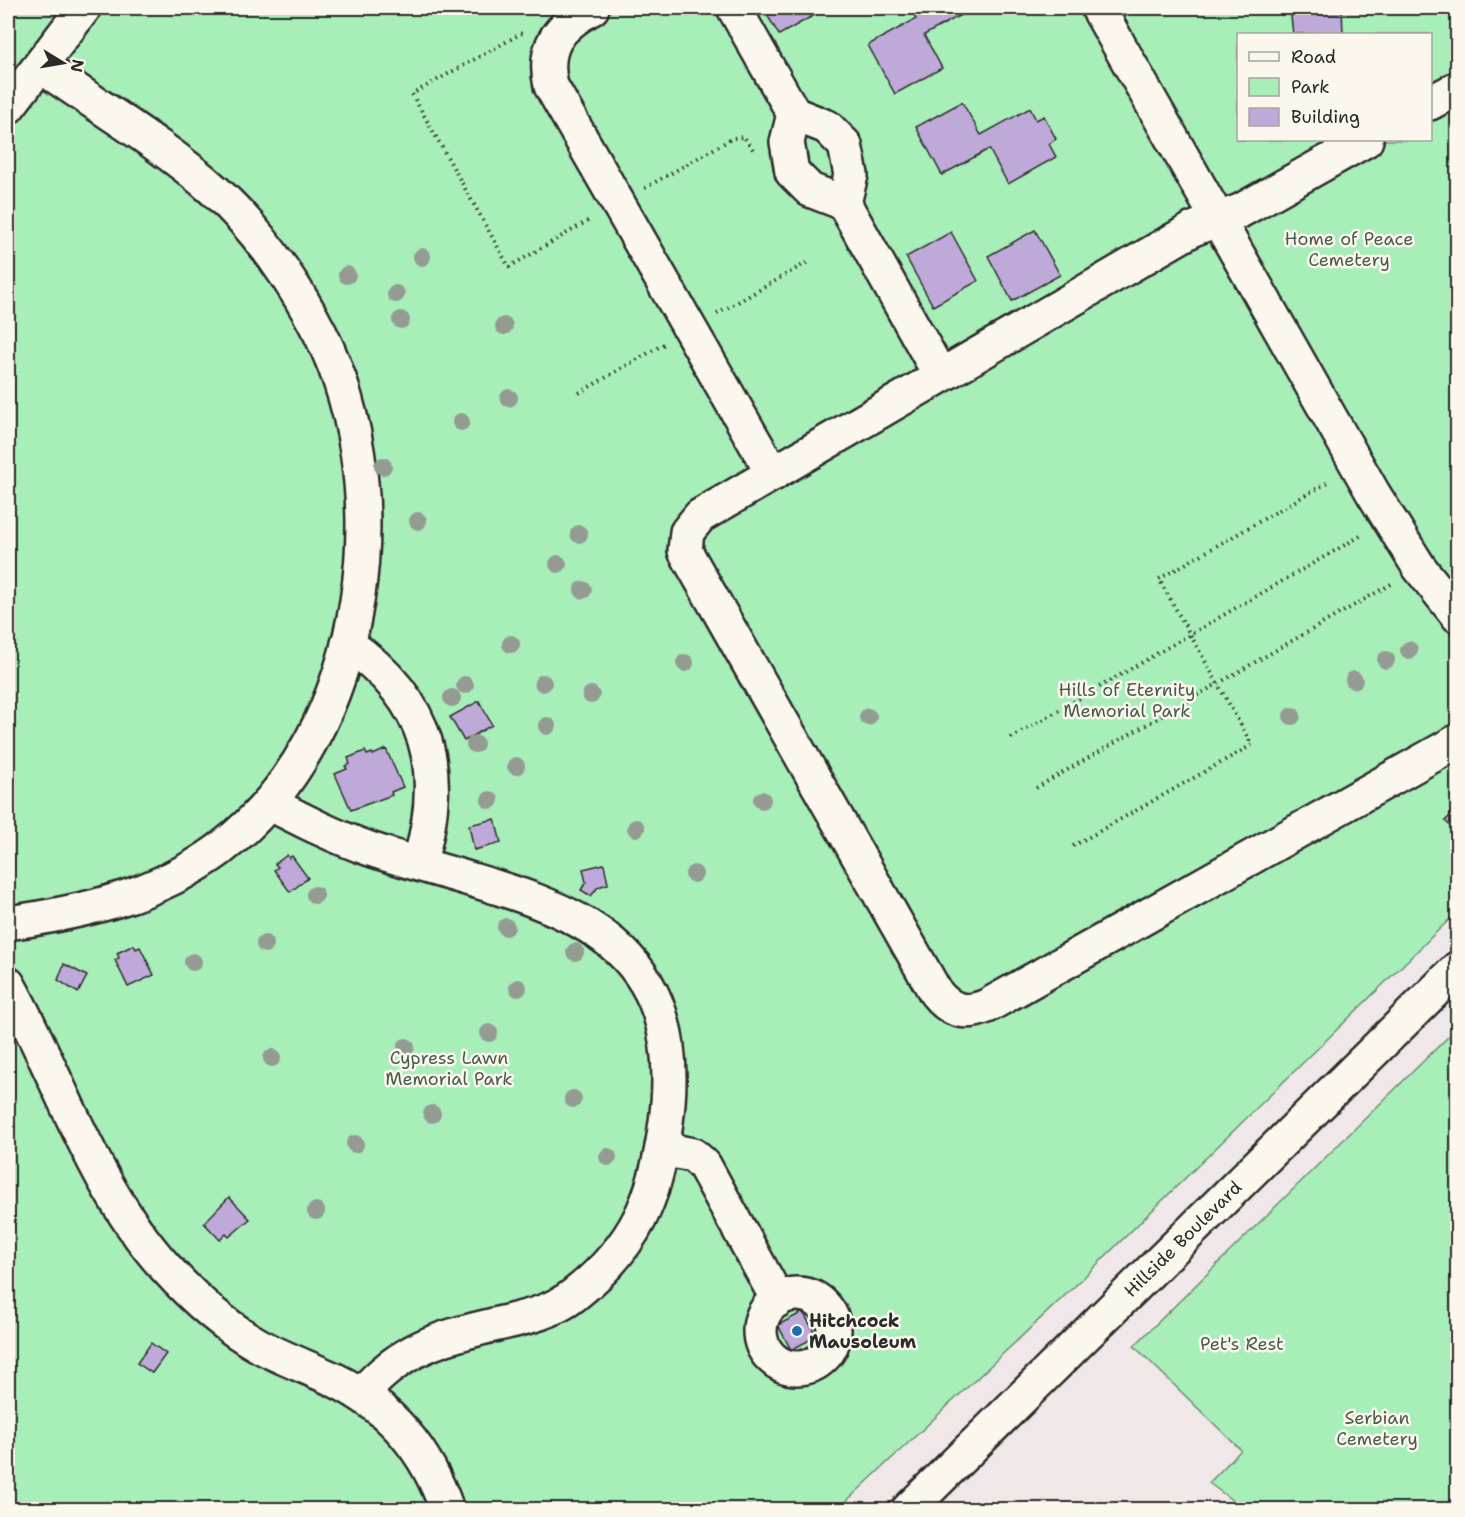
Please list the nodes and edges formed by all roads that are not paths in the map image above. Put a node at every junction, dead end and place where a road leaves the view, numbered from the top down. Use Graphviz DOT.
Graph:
graph roads {
  1 [pos="84,8"];
  2 [pos="592,8"];
  3 [pos="734,8"];
  4 [pos="1098,8"];
  5 [pos="40,66"];
  6 [pos="1458,88"];
  7 [pos="1432,102"];
  8 [pos="8,107"];
  9 [pos="794,114"];
  10 [pos="1364,141"];
  11 [pos="844,203"];
  12 [pos="1218,220"];
  13 [pos="940,375"];
  14 [pos="773,474"];
  15 [pos="1458,616"];
  16 [pos="348,644"];
  17 [pos="1458,741"];
  18 [pos="269,802"];
  19 [pos="419,864"];
  20 [pos="8,923"];
  21 [pos="1458,968"];
  22 [pos="8,984"];
  23 [pos="662,1149"];
  24 [pos="778,1299"];
  25 [pos="362,1394"];
  26 [pos="447,1509"];
  27 [pos="908,1509"];
  1 -- 5 [label="main road"];
  2 -- 14 [label="main road"];
  3 -- 9 [label="main road"];
  4 -- 12 [label="main road"];
  5 -- 8 [label="main road"];
  5 -- 16 [label="main road"];
  6 -- 7 [label="main road"];
  9 -- 11 [label="main road"];
  9 -- 11 [label="main road"];
  10 -- 12 [label="main road"];
  11 -- 13 [label="main road"];
  12 -- 13 [label="main road"];
  12 -- 15 [label="main road"];
  13 -- 14 [label="main road"];
  14 -- 17 [label="main road"];
  16 -- 18 [label="main road"];
  16 -- 19 [label="main road"];
  18 -- 19 [label="main road"];
  18 -- 20 [label="main road"];
  19 -- 23 [label="main road"];
  21 -- 27 [label="main road, Hillside Boulevard"];
  22 -- 25 [label="main road"];
  23 -- 24 [label="main road"];
  23 -- 25 [label="main road"];
  25 -- 26 [label="main road"];
}
